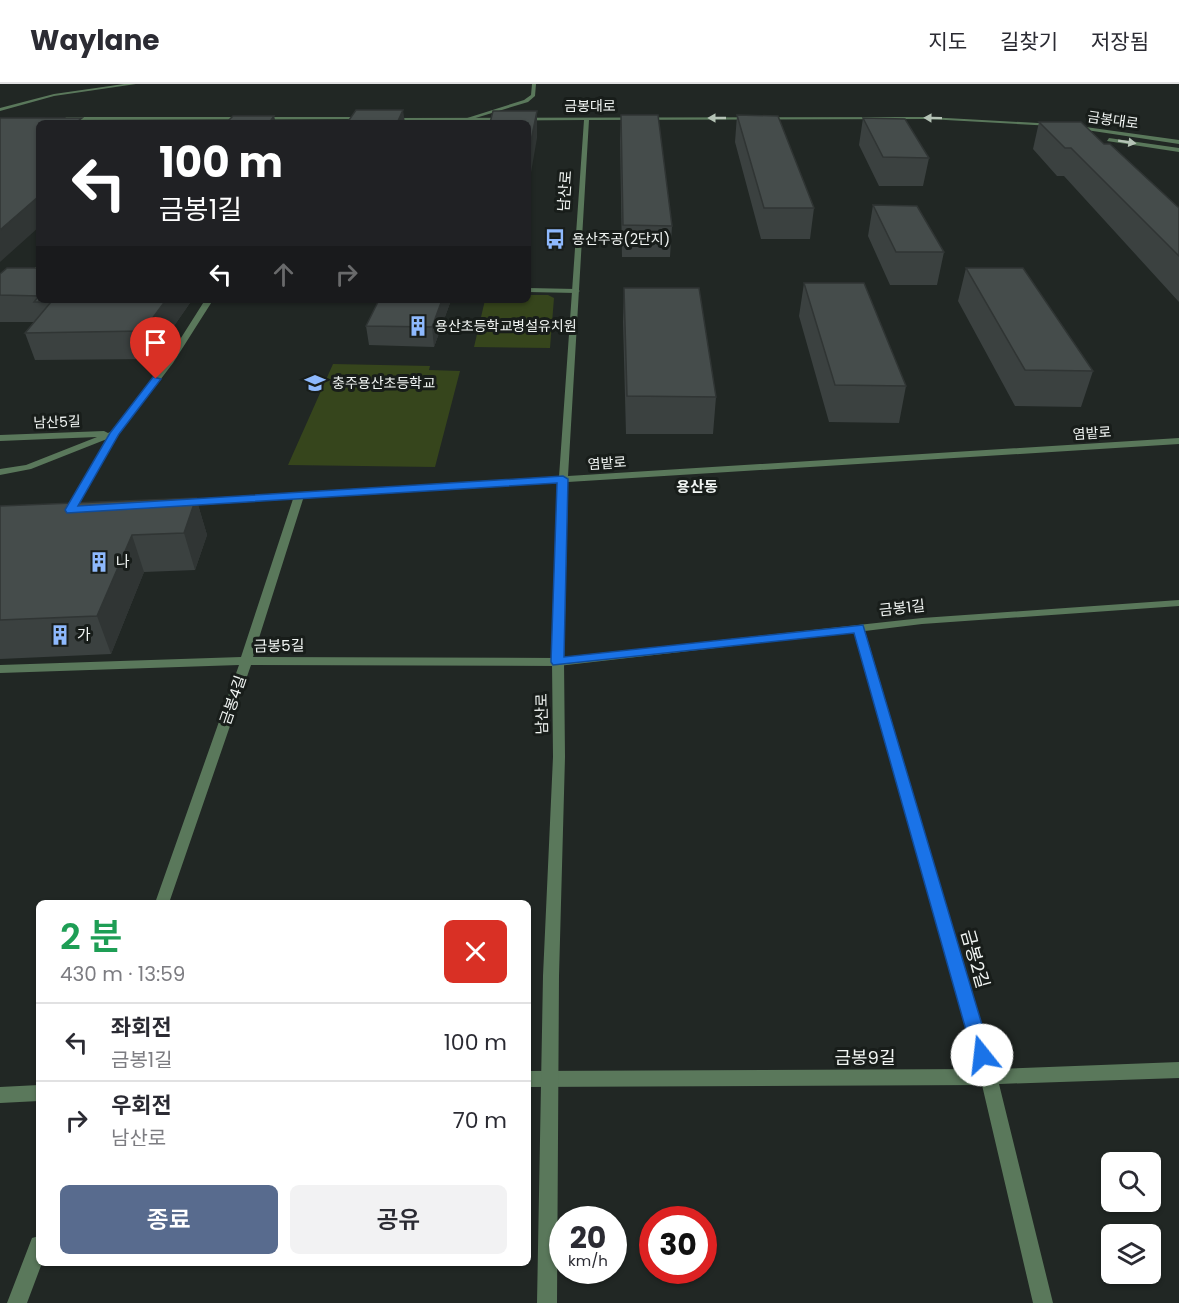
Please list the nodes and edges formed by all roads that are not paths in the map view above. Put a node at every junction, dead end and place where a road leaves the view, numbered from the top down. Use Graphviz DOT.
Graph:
graph roads {
  1 [pos="134,84"];
  2 [pos="534,84"];
  3 [pos="0,110"];
  4 [pos="60,119"];
  5 [pos="371,119"];
  6 [pos="383,119"];
  7 [pos="466,119"];
  8 [pos="506,120"];
  9 [pos="531,121"];
  10 [pos="587,122"];
  11 [pos="531,125"];
  12 [pos="1059,125"];
  13 [pos="1071,126"];
  14 [pos="1041,131"];
  15 [pos="1105,139"];
  16 [pos="1179,142"];
  17 [pos="1179,150"];
  18 [pos="36,269"];
  19 [pos="29,285"];
  20 [pos="531,290"];
  21 [pos="576,291"];
  22 [pos="207,303"];
  23 [pos="115,433"];
  24 [pos="0,438"];
  25 [pos="1179,441"];
  26 [pos="0,472"];
  27 [pos="563,479"];
  28 [pos="299,496"];
  29 [pos="177,504"];
  30 [pos="71,510"];
  31 [pos="82,510"];
  32 [pos="60,511"];
  33 [pos="1179,603"];
  34 [pos="859,628"];
  35 [pos="246,661"];
  36 [pos="558,662"];
  37 [pos="0,669"];
  38 [pos="163,900"];
  39 [pos="1179,1070"];
  40 [pos="988,1077"];
  41 [pos="551,1078"];
  42 [pos="531,1079"];
  43 [pos="36,1094"];
  44 [pos="0,1095"];
  45 [pos="36,1253"];
  46 [pos="17,1303"];
  47 [pos="547,1303"];
  48 [pos="1043,1303"];
  1 -- 3 [label="street"];
  2 -- 7 [label="street"];
  4 -- 5 [label="street"];
  6 -- 7 [label="street, 금봉대로"];
  7 -- 8 [label="street, 금봉대로"];
  9 -- 10 [label="street, 금봉대로"];
  10 -- 11 [label="street, 금봉대로"];
  12 -- 10 [label="street, 금봉대로, one-way"];
  10 -- 14 [label="street, 금봉대로"];
  10 -- 21 [label="street, 남산로"];
  13 -- 16 [label="street, 금봉대로"];
  15 -- 17 [label="street, 금봉대로, one-way"];
  18 -- 19 [label="street"];
  20 -- 21 [label="street"];
  21 -- 27 [label="street, 남산로"];
  22 -- 23 [label="street"];
  23 -- 24 [label="street, 남산5길"];
  23 -- 26 [label="street"];
  23 -- 30 [label="street"];
  25 -- 27 [label="street, 염밭로"];
  27 -- 28 [label="street, 염밭로"];
  27 -- 36 [label="street, 남산로"];
  28 -- 29 [label="street, 염밭로"];
  28 -- 35 [label="street, 금봉4길"];
  30 -- 31 [label="street"];
  30 -- 32 [label="street"];
  33 -- 34 [label="street, 금봉1길"];
  34 -- 36 [label="street, 금봉1길"];
  34 -- 40 [label="street, 금봉2길"];
  35 -- 36 [label="street, 금봉5길"];
  35 -- 37 [label="street, 금봉5길"];
  35 -- 38 [label="street, 금봉4길"];
  36 -- 41 [label="street, 남산로"];
  39 -- 40 [label="street, 금봉9길"];
  40 -- 41 [label="street, 금봉9길"];
  40 -- 48 [label="street, 금봉2길"];
  41 -- 42 [label="street"];
  41 -- 47 [label="street, 남산로"];
  43 -- 44 [label="street"];
  45 -- 46 [label="street"];
}
